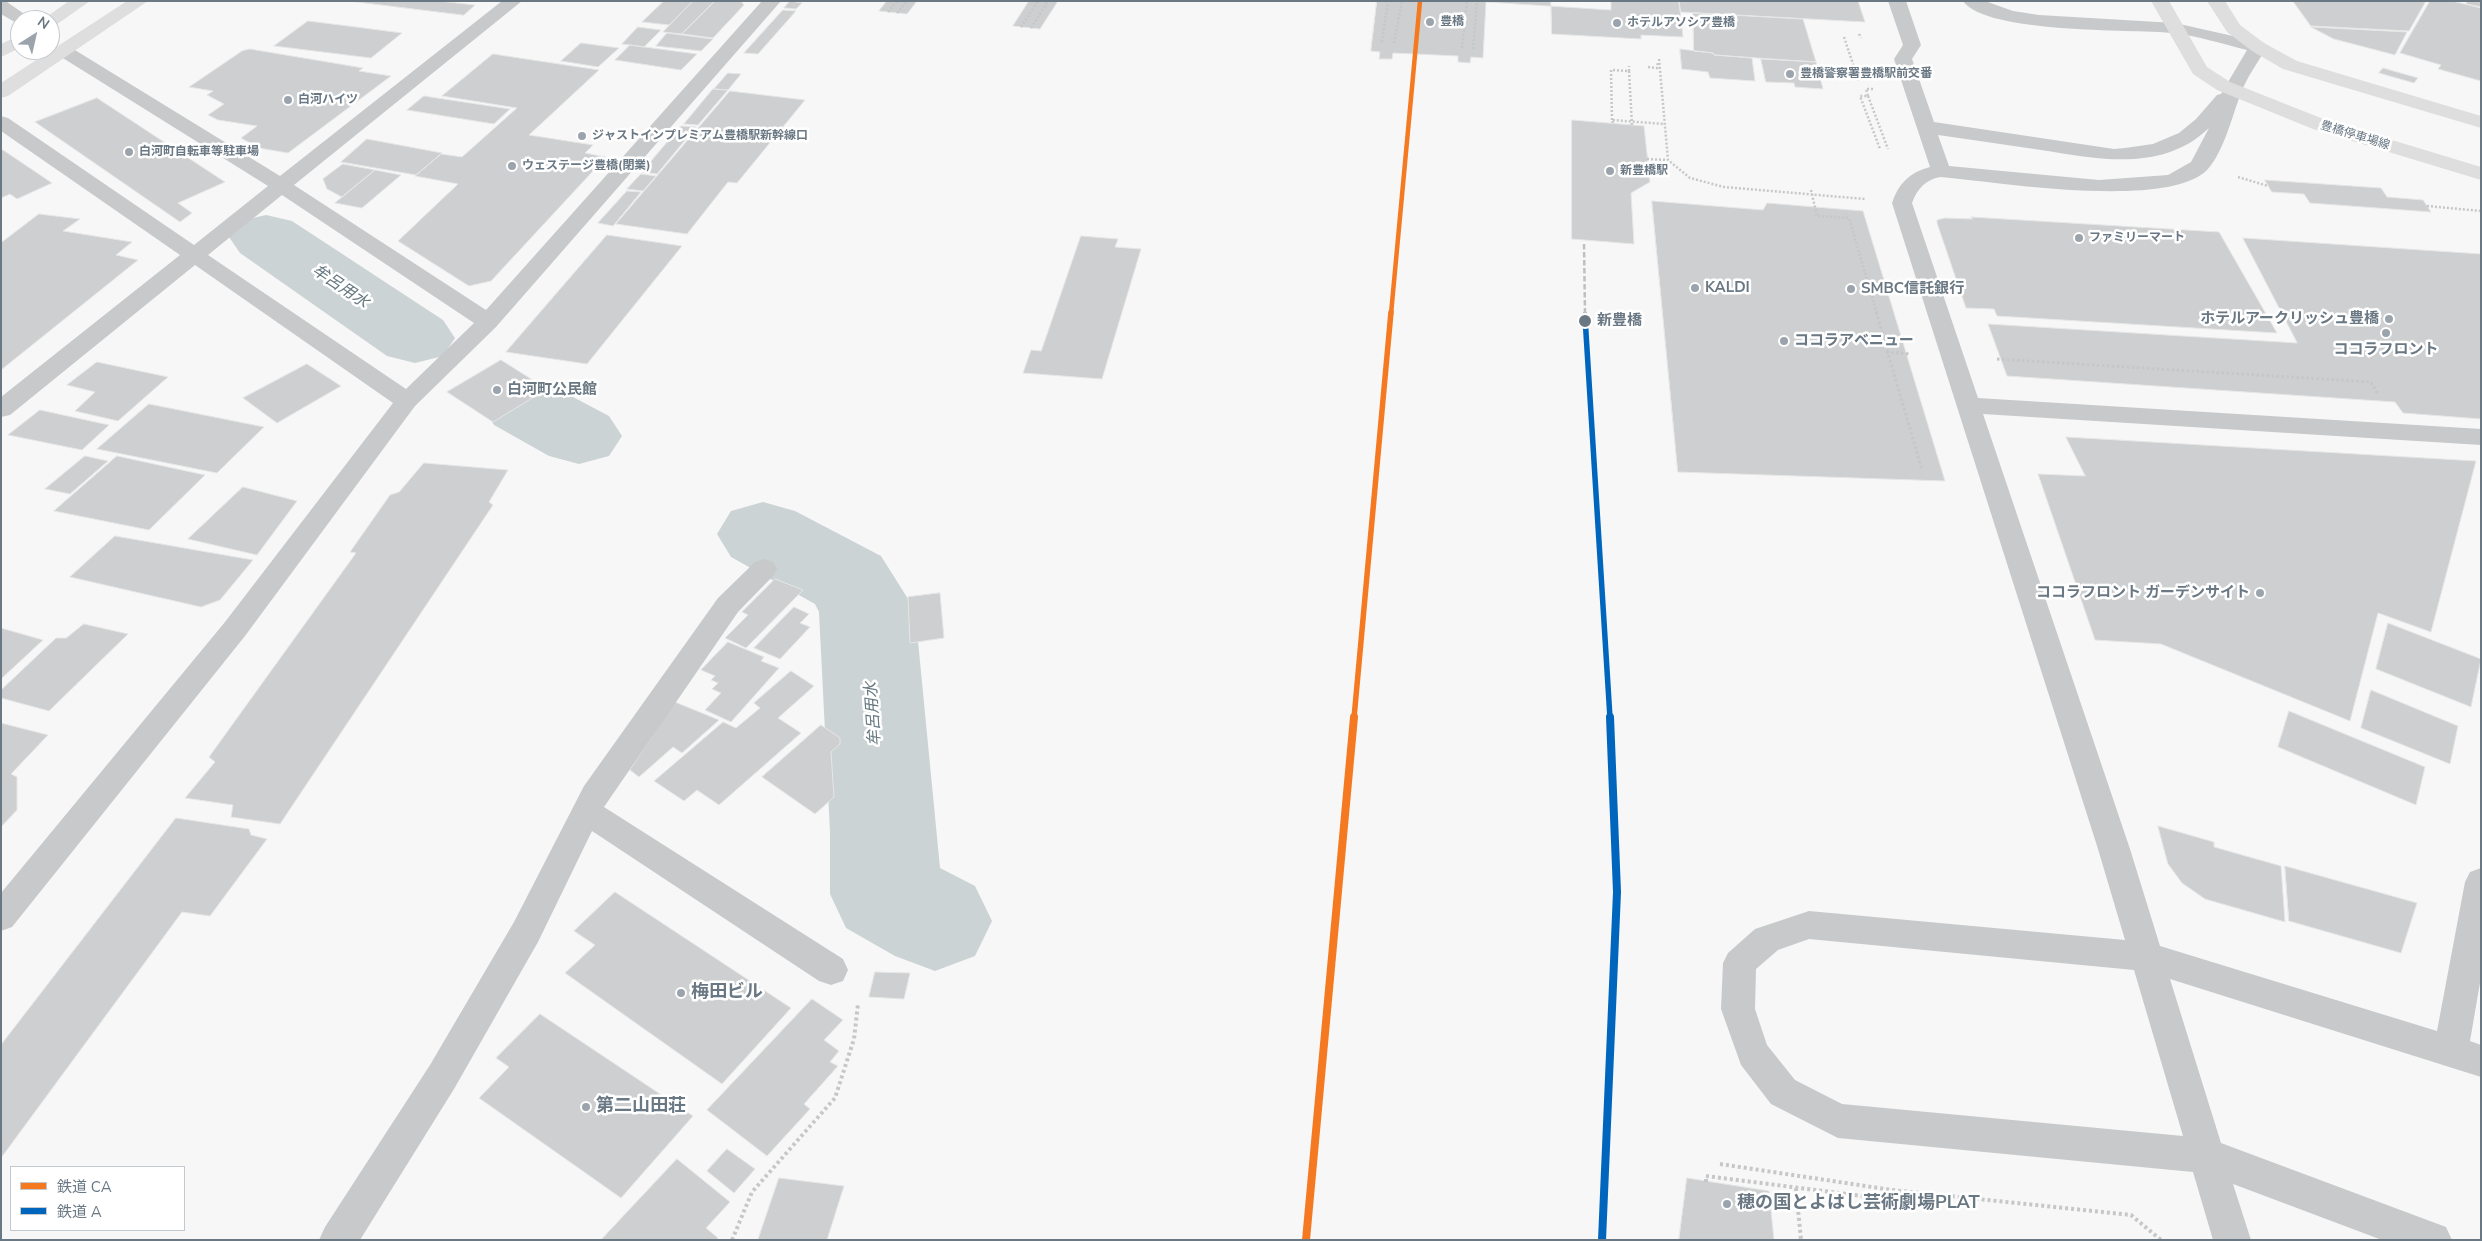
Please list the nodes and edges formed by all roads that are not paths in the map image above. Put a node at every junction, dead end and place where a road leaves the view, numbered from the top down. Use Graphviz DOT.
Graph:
graph roads {
  1 [pos="81,1"];
  2 [pos="139,1"];
  3 [pos="513,1"];
  4 [pos="772,1"];
  5 [pos="1897,1"];
  6 [pos="1972,1"];
  7 [pos="2160,1"];
  8 [pos="2216,1"];
  9 [pos="60,15"];
  10 [pos="2176,28"];
  11 [pos="2258,47"];
  12 [pos="64,50"];
  13 [pos="2232,91"];
  14 [pos="1,92"];
  15 [pos="1,122"];
  16 [pos="2481,122"];
  17 [pos="1926,127"];
  18 [pos="1941,171"];
  19 [pos="2481,174"];
  20 [pos="280,186"];
  21 [pos="195,254"];
  22 [pos="488,322"];
  23 [pos="407,401"];
  24 [pos="1967,405"];
  25 [pos="1,409"];
  26 [pos="2481,437"];
  27 [pos="764,569"];
  28 [pos="586,811"];
  29 [pos="2481,882"];
  30 [pos="1,917"];
  31 [pos="2145,956"];
  32 [pos="831,970"];
  33 [pos="2466,1056"];
  34 [pos="2207,1156"];
  35 [pos="338,1240"];
  36 [pos="2232,1240"];
  37 [pos="2433,1240"];
  1 -- 9 [label="main road"];
  2 -- 12 [label="main road"];
  3 -- 20 [label="street"];
  4 -- 22 [label="street"];
  5 -- 17 [label="street"];
  6 -- 10 [label="street"];
  7 -- 10 [label="main road, 豊橋停車場線"];
  8 -- 11 [label="main road"];
  10 -- 11 [label="street"];
  10 -- 13 [label="main road, 豊橋停車場線"];
  11 -- 13 [label="street"];
  11 -- 16 [label="main road"];
  12 -- 14 [label="main road"];
  12 -- 20 [label="street"];
  13 -- 17 [label="street"];
  13 -- 18 [label="street"];
  13 -- 19 [label="main road, 豊橋停車場線"];
  15 -- 21 [label="street"];
  17 -- 18 [label="street"];
  18 -- 24 [label="street"];
  20 -- 21 [label="street"];
  20 -- 22 [label="street"];
  21 -- 23 [label="street"];
  21 -- 25 [label="street"];
  22 -- 23 [label="street"];
  23 -- 30 [label="street"];
  24 -- 26 [label="street"];
  24 -- 31 [label="street"];
  27 -- 28 [label="street"];
  28 -- 32 [label="street"];
  28 -- 35 [label="street"];
  29 -- 33 [label="street"];
  31 -- 33 [label="street"];
  31 -- 34 [label="street"];
  31 -- 34 [label="street"];
  34 -- 36 [label="street"];
  34 -- 37 [label="street"];
}
